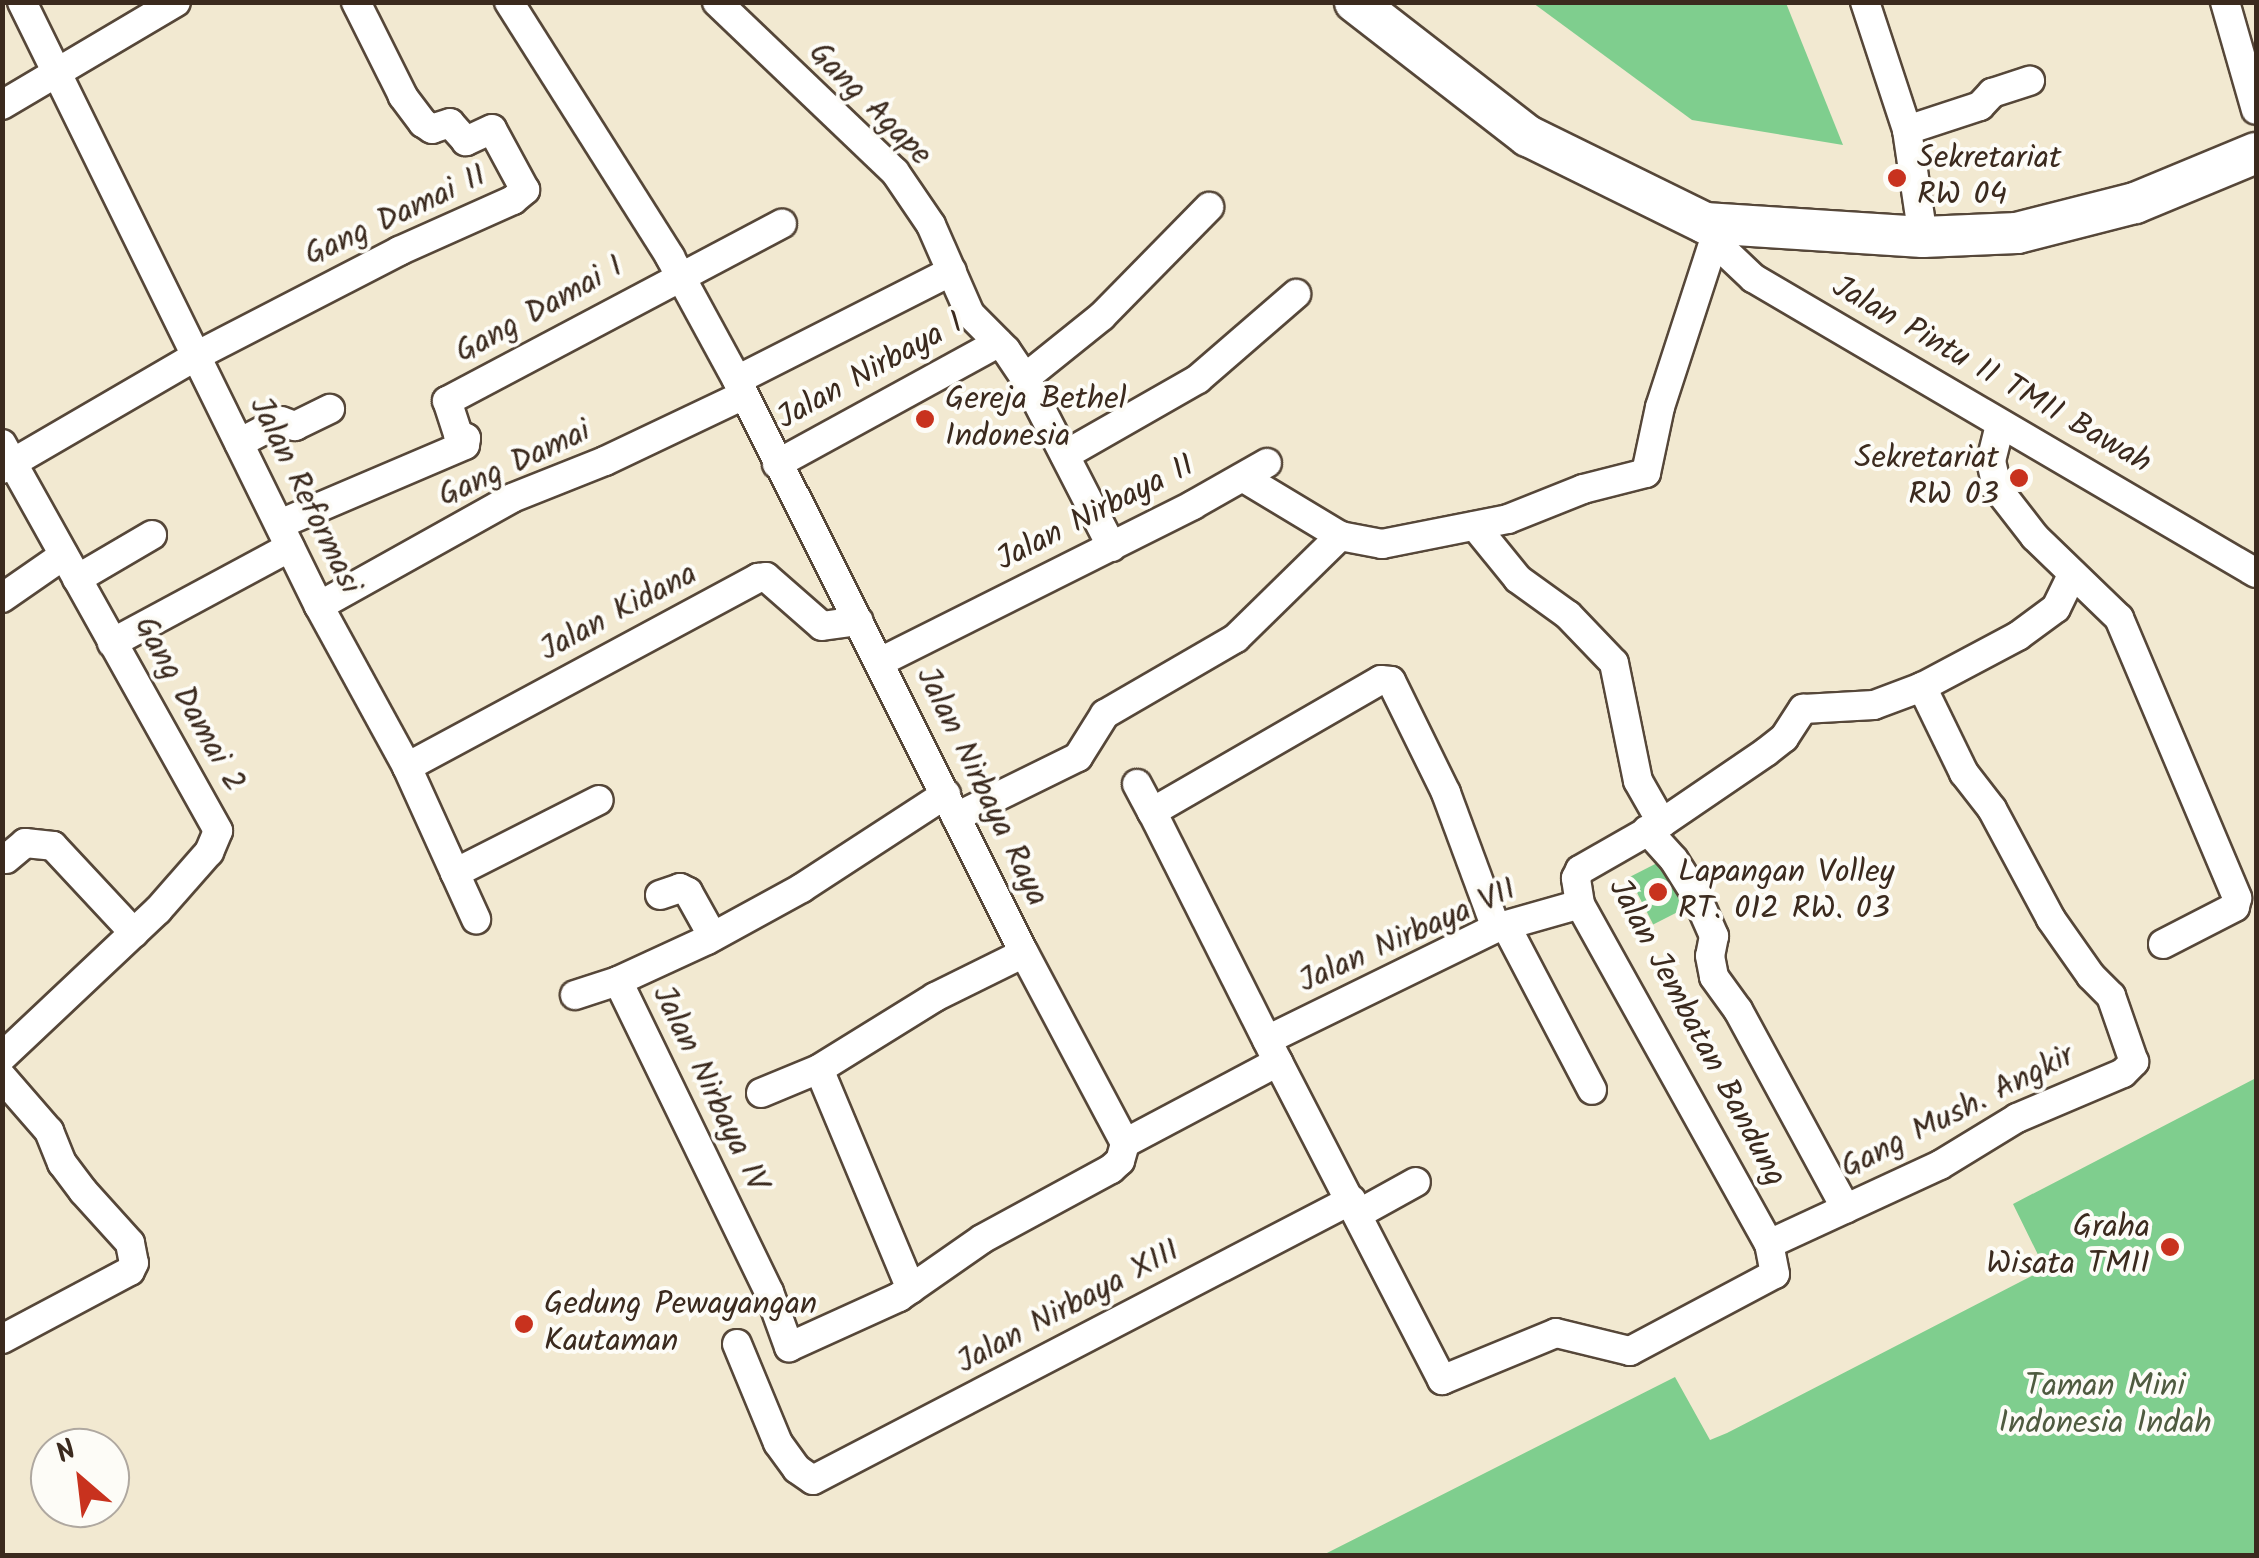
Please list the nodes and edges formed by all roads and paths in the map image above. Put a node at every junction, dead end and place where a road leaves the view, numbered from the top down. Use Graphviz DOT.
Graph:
graph roads {
  1 [pos="22,2"];
  2 [pos="176,2"];
  3 [pos="356,2"];
  4 [pos="509,2"];
  5 [pos="716,2"];
  6 [pos="1355,2"];
  7 [pos="1866,2"];
  8 [pos="2225,2"];
  9 [pos="58,70"];
  10 [pos="2030,81"];
  11 [pos="2,104"];
  12 [pos="2256,110"];
  13 [pos="1906,130"];
  14 [pos="2256,152"];
  15 [pos="1208,207"];
  16 [pos="782,224"];
  17 [pos="1710,232"];
  18 [pos="1923,237"];
  19 [pos="952,271"];
  20 [pos="680,275"];
  21 [pos="1296,294"];
  22 [pos="998,343"];
  23 [pos="196,356"];
  24 [pos="1025,378"];
  25 [pos="740,387"];
  26 [pos="330,408"];
  27 [pos="2000,425"];
  28 [pos="238,443"];
  29 [pos="1065,455"];
  30 [pos="6,459"];
  31 [pos="777,464"];
  32 [pos="1475,526"];
  33 [pos="152,536"];
  34 [pos="285,536"];
  35 [pos="1340,536"];
  36 [pos="1112,547"];
  37 [pos="2253,565"];
  38 [pos="71,567"];
  39 [pos="2072,575"];
  40 [pos="2,598"];
  41 [pos="320,606"];
  42 [pos="859,621"];
  43 [pos="112,643"];
  44 [pos="880,662"];
  45 [pos="1922,687"];
  46 [pos="407,767"];
  47 [pos="1137,784"];
  48 [pos="599,800"];
  49 [pos="951,805"];
  50 [pos="1152,812"];
  51 [pos="1655,826"];
  52 [pos="6,859"];
  53 [pos="456,873"];
  54 [pos="660,895"];
  55 [pos="1580,904"];
  56 [pos="476,919"];
  57 [pos="1501,927"];
  58 [pos="134,933"];
  59 [pos="713,936"];
  60 [pos="2163,944"];
  61 [pos="1024,954"];
  62 [pos="618,981"];
  63 [pos="575,995"];
  64 [pos="1272,1051"];
  65 [pos="2,1057"];
  66 [pos="819,1069"];
  67 [pos="2,1077"];
  68 [pos="1592,1090"];
  69 [pos="761,1093"];
  70 [pos="1125,1143"];
  71 [pos="1416,1182"];
  72 [pos="1354,1207"];
  73 [pos="1846,1209"];
  74 [pos="1770,1244"];
  75 [pos="911,1289"];
  76 [pos="2,1339"];
  77 [pos="737,1344"];
  1 -- 9 [label="street, Jalan Reformasi"];
  2 -- 9 [label="street"];
  3 -- 23 [label="street, Gang Damai II"];
  4 -- 20 [label="street, Jalan Nirbaya Raya"];
  5 -- 19 [label="street, Gang Agape"];
  6 -- 17 [label="street"];
  7 -- 13 [label="street"];
  8 -- 12 [label="street"];
  9 -- 11 [label="street"];
  9 -- 23 [label="street, Jalan Reformasi"];
  10 -- 13 [label="street"];
  13 -- 18 [label="street"];
  14 -- 18 [label="street"];
  15 -- 24 [label="street"];
  16 -- 20 [label="street"];
  17 -- 18 [label="street"];
  17 -- 27 [label="street, Jalan Pintu II TMII Bawah"];
  17 -- 32 [label="street"];
  19 -- 22 [label="street, Gang Agape"];
  19 -- 25 [label="street"];
  20 -- 25 [label="street, Jalan Nirbaya Raya"];
  20 -- 34 [label="street, Gang Damai I"];
  21 -- 29 [label="street"];
  22 -- 24 [label="street, Gang Agape"];
  22 -- 31 [label="street, Jalan Nirbaya I"];
  23 -- 28 [label="street, Jalan Reformasi"];
  23 -- 30 [label="street"];
  24 -- 29 [label="street, Gang Agape"];
  25 -- 31 [label="street, Jalan Nirbaya Raya"];
  25 -- 41 [label="street, Gang Damai"];
  26 -- 28 [label="street"];
  27 -- 37 [label="street, Jalan Pintu II TMII Bawah"];
  27 -- 39 [label="street"];
  28 -- 34 [label="street, Jalan Reformasi"];
  29 -- 36 [label="street, Gang Agape"];
  30 -- 38 [label="street, Gang Damai 2"];
  31 -- 42 [label="street, Jalan Nirbaya Raya"];
  32 -- 35 [label="street"];
  32 -- 51 [label="street"];
  33 -- 38 [label="street"];
  34 -- 41 [label="street, Jalan Reformasi"];
  34 -- 43 [label="street"];
  35 -- 36 [label="street, Jalan Nirbaya II"];
  35 -- 49 [label="street, Jalan Nirbaya IV"];
  36 -- 44 [label="street, Jalan Nirbaya II"];
  38 -- 40 [label="street"];
  38 -- 43 [label="street, Gang Damai 2"];
  39 -- 45 [label="street, Jalan Jembatan Bandung"];
  39 -- 60 [label="street"];
  41 -- 46 [label="street, Jalan Reformasi"];
  42 -- 44 [label="street, Jalan Nirbaya Raya"];
  42 -- 46 [label="street, Jalan Kidana"];
  43 -- 58 [label="street, Gang Damai 2"];
  44 -- 49 [label="street, Jalan Nirbaya Raya"];
  45 -- 51 [label="street, Jalan Jembatan Bandung"];
  45 -- 73 [label="street, Gang Mush. Angkir"];
  46 -- 53 [label="street, Jalan Reformasi"];
  47 -- 50 [label="street"];
  48 -- 53 [label="street"];
  49 -- 59 [label="street, Jalan Nirbaya IV"];
  49 -- 61 [label="street, Jalan Nirbaya Raya"];
  50 -- 57 [label="street"];
  50 -- 64 [label="street"];
  51 -- 55 [label="street, Jalan Jembatan Bandung"];
  51 -- 73 [label="street"];
  52 -- 58 [label="street"];
  53 -- 56 [label="street, Jalan Reformasi"];
  54 -- 59 [label="street"];
  55 -- 57 [label="street, Jalan Nirbaya VII"];
  55 -- 74 [label="street, Jalan Jembatan Bandung"];
  57 -- 64 [label="street, Jalan Nirbaya VII"];
  57 -- 68 [label="street"];
  58 -- 65 [label="street, Gang Damai 2"];
  59 -- 62 [label="street, Jalan Nirbaya IV"];
  61 -- 66 [label="street"];
  61 -- 70 [label="street, Jalan Nirbaya Raya"];
  62 -- 63 [label="street"];
  62 -- 75 [label="street, Jalan Nirbaya IV"];
  64 -- 70 [label="street"];
  64 -- 72 [label="street"];
  66 -- 69 [label="street"];
  66 -- 75 [label="street"];
  67 -- 76 [label="street"];
  70 -- 75 [label="street"];
  71 -- 72 [label="street, Jalan Nirbaya XIII"];
  72 -- 74 [label="street"];
  72 -- 77 [label="street, Jalan Nirbaya XIII"];
  73 -- 74 [label="street, Gang Mush. Angkir"];
}
